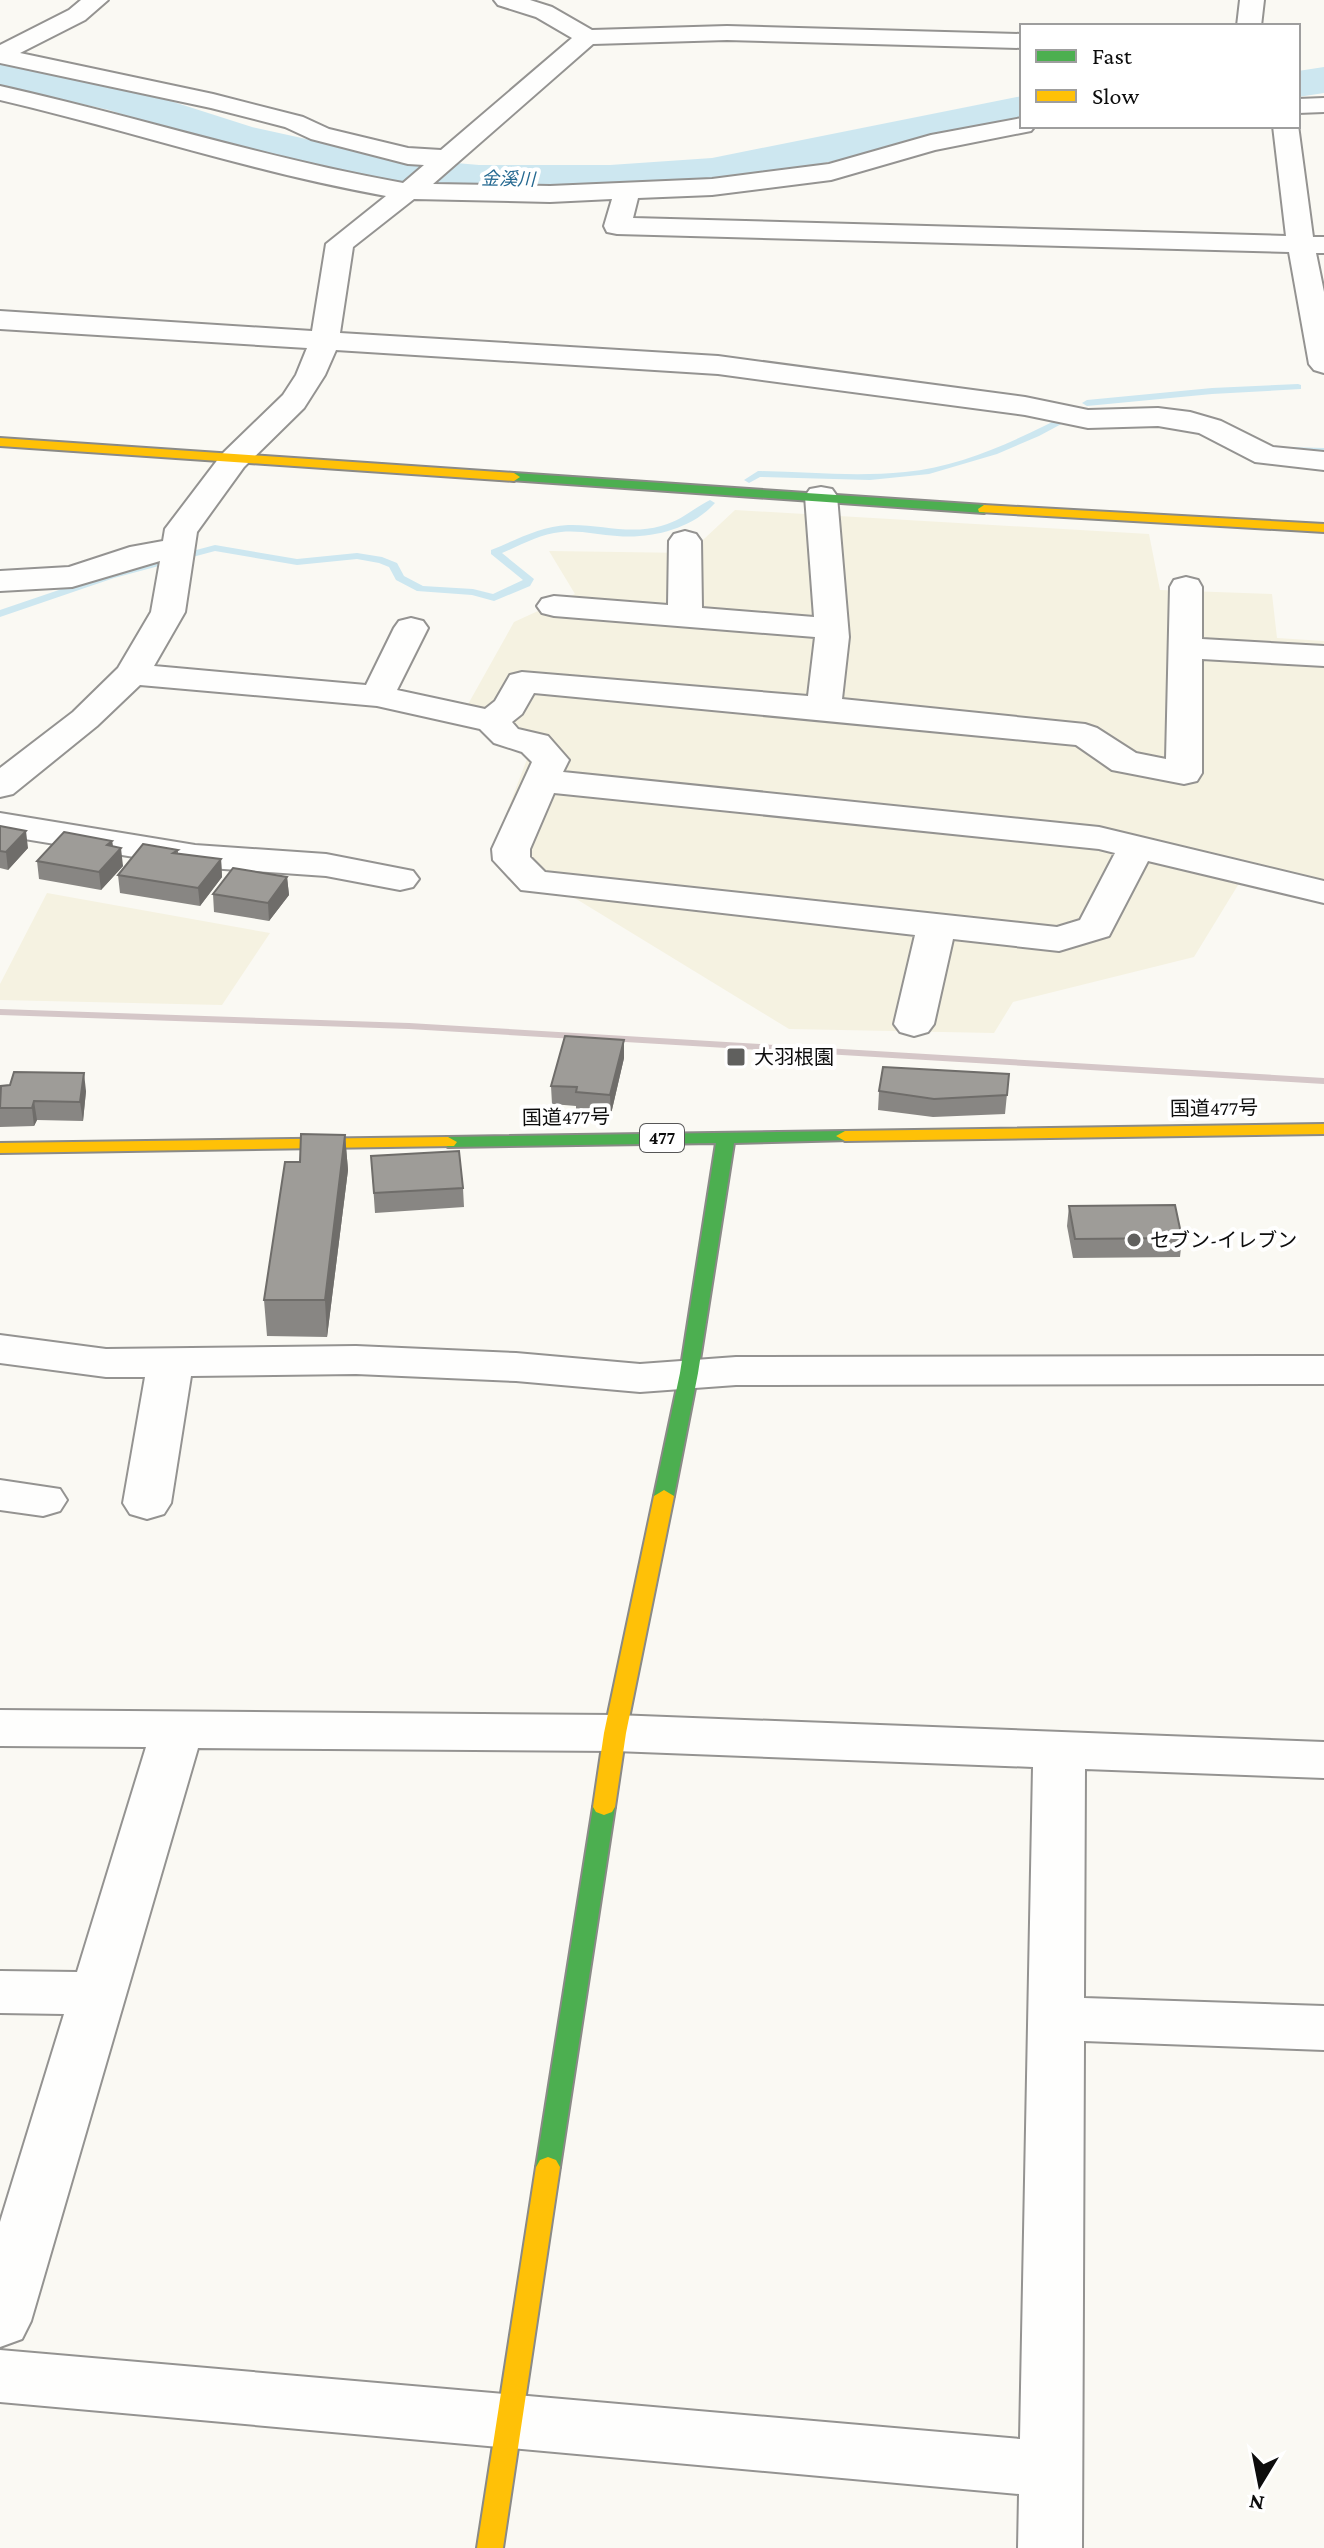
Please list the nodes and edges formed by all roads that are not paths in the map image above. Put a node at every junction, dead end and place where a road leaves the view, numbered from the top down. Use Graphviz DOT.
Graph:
graph roads {
  1 [pos="96,0"];
  2 [pos="506,0"];
  3 [pos="1252,0"];
  4 [pos="558,9"];
  5 [pos="1249,24"];
  6 [pos="587,37"];
  7 [pos="1020,41"];
  8 [pos="0,55"];
  9 [pos="0,93"];
  10 [pos="1324,105"];
  11 [pos="1300,106"];
  12 [pos="1020,126"];
  13 [pos="1286,128"];
  14 [pos="445,160"];
  15 [pos="411,188"];
  16 [pos="627,192"];
  17 [pos="1313,245"];
  18 [pos="0,320"];
  19 [pos="324,341"];
  20 [pos="1324,364"];
  21 [pos="0,442"];
  22 [pos="234,458"];
  23 [pos="1324,461"];
  24 [pos="821,496"];
  25 [pos="1324,528"];
  26 [pos="685,541"];
  27 [pos="175,556"];
  28 [pos="0,581"];
  29 [pos="1186,587"];
  30 [pos="554,606"];
  31 [pos="685,616"];
  32 [pos="411,628"];
  33 [pos="831,628"];
  34 [pos="1185,648"];
  35 [pos="1324,656"];
  36 [pos="132,674"];
  37 [pos="377,696"];
  38 [pos="824,708"];
  39 [pos="492,721"];
  40 [pos="7,776"];
  41 [pos="541,781"];
  42 [pos="0,824"];
  43 [pos="1136,848"];
  44 [pos="400,879"];
  45 [pos="1324,892"];
  46 [pos="937,924"];
  47 [pos="914,1024"];
  48 [pos="1324,1129"];
  49 [pos="726,1137"];
  50 [pos="0,1148"];
  51 [pos="0,1349"];
  52 [pos="175,1361"];
  53 [pos="1324,1370"];
  54 [pos="689,1373"];
  55 [pos="147,1503"];
  56 [pos="0,1728"];
  57 [pos="177,1730"];
  58 [pos="615,1733"];
  59 [pos="1059,1750"];
  60 [pos="1324,1760"];
  61 [pos="0,1992"];
  62 [pos="96,1993"];
  63 [pos="1055,2018"];
  64 [pos="1324,2028"];
  65 [pos="0,2321"];
  66 [pos="0,2376"];
  67 [pos="509,2422"];
  68 [pos="1050,2469"];
  69 [pos="490,2548"];
  70 [pos="1050,2548"];
  1 -- 8 [label="street"];
  2 -- 4 [label="street"];
  3 -- 5 [label="street"];
  4 -- 6 [label="street"];
  6 -- 7 [label="street"];
  6 -- 14 [label="street"];
  8 -- 14 [label="street"];
  9 -- 15 [label="street"];
  10 -- 11 [label="street"];
  12 -- 16 [label="street"];
  13 -- 17 [label="street"];
  14 -- 15 [label="street"];
  15 -- 16 [label="street"];
  15 -- 19 [label="street"];
  16 -- 17 [label="street"];
  17 -- 20 [label="street"];
  18 -- 19 [label="street"];
  19 -- 22 [label="street"];
  19 -- 23 [label="street"];
  21 -- 22 [label="main road"];
  22 -- 24 [label="main road"];
  22 -- 27 [label="street"];
  24 -- 25 [label="main road"];
  24 -- 33 [label="street"];
  26 -- 31 [label="street"];
  27 -- 28 [label="street"];
  27 -- 36 [label="street"];
  29 -- 34 [label="street"];
  30 -- 31 [label="street"];
  31 -- 33 [label="street"];
  32 -- 37 [label="street"];
  33 -- 38 [label="street"];
  34 -- 35 [label="street"];
  34 -- 38 [label="street"];
  36 -- 37 [label="street"];
  36 -- 40 [label="street"];
  37 -- 39 [label="street"];
  38 -- 39 [label="street"];
  39 -- 41 [label="street"];
  41 -- 43 [label="street"];
  41 -- 46 [label="street"];
  42 -- 44 [label="street"];
  43 -- 45 [label="street"];
  43 -- 46 [label="street"];
  46 -- 47 [label="street"];
  48 -- 49 [label="main road, 国道477号 / 477"];
  49 -- 50 [label="main road, 国道477号 / 477"];
  49 -- 54 [label="main road"];
  51 -- 52 [label="street"];
  52 -- 54 [label="street"];
  52 -- 55 [label="street"];
  53 -- 54 [label="street"];
  54 -- 58 [label="main road"];
  56 -- 57 [label="street"];
  57 -- 58 [label="street"];
  57 -- 62 [label="street"];
  58 -- 59 [label="street"];
  58 -- 67 [label="main road"];
  59 -- 60 [label="street"];
  59 -- 63 [label="street"];
  61 -- 62 [label="street"];
  62 -- 65 [label="street"];
  63 -- 64 [label="street"];
  63 -- 68 [label="street"];
  66 -- 67 [label="street"];
  67 -- 68 [label="street"];
  67 -- 69 [label="main road"];
  68 -- 70 [label="street"];
}
